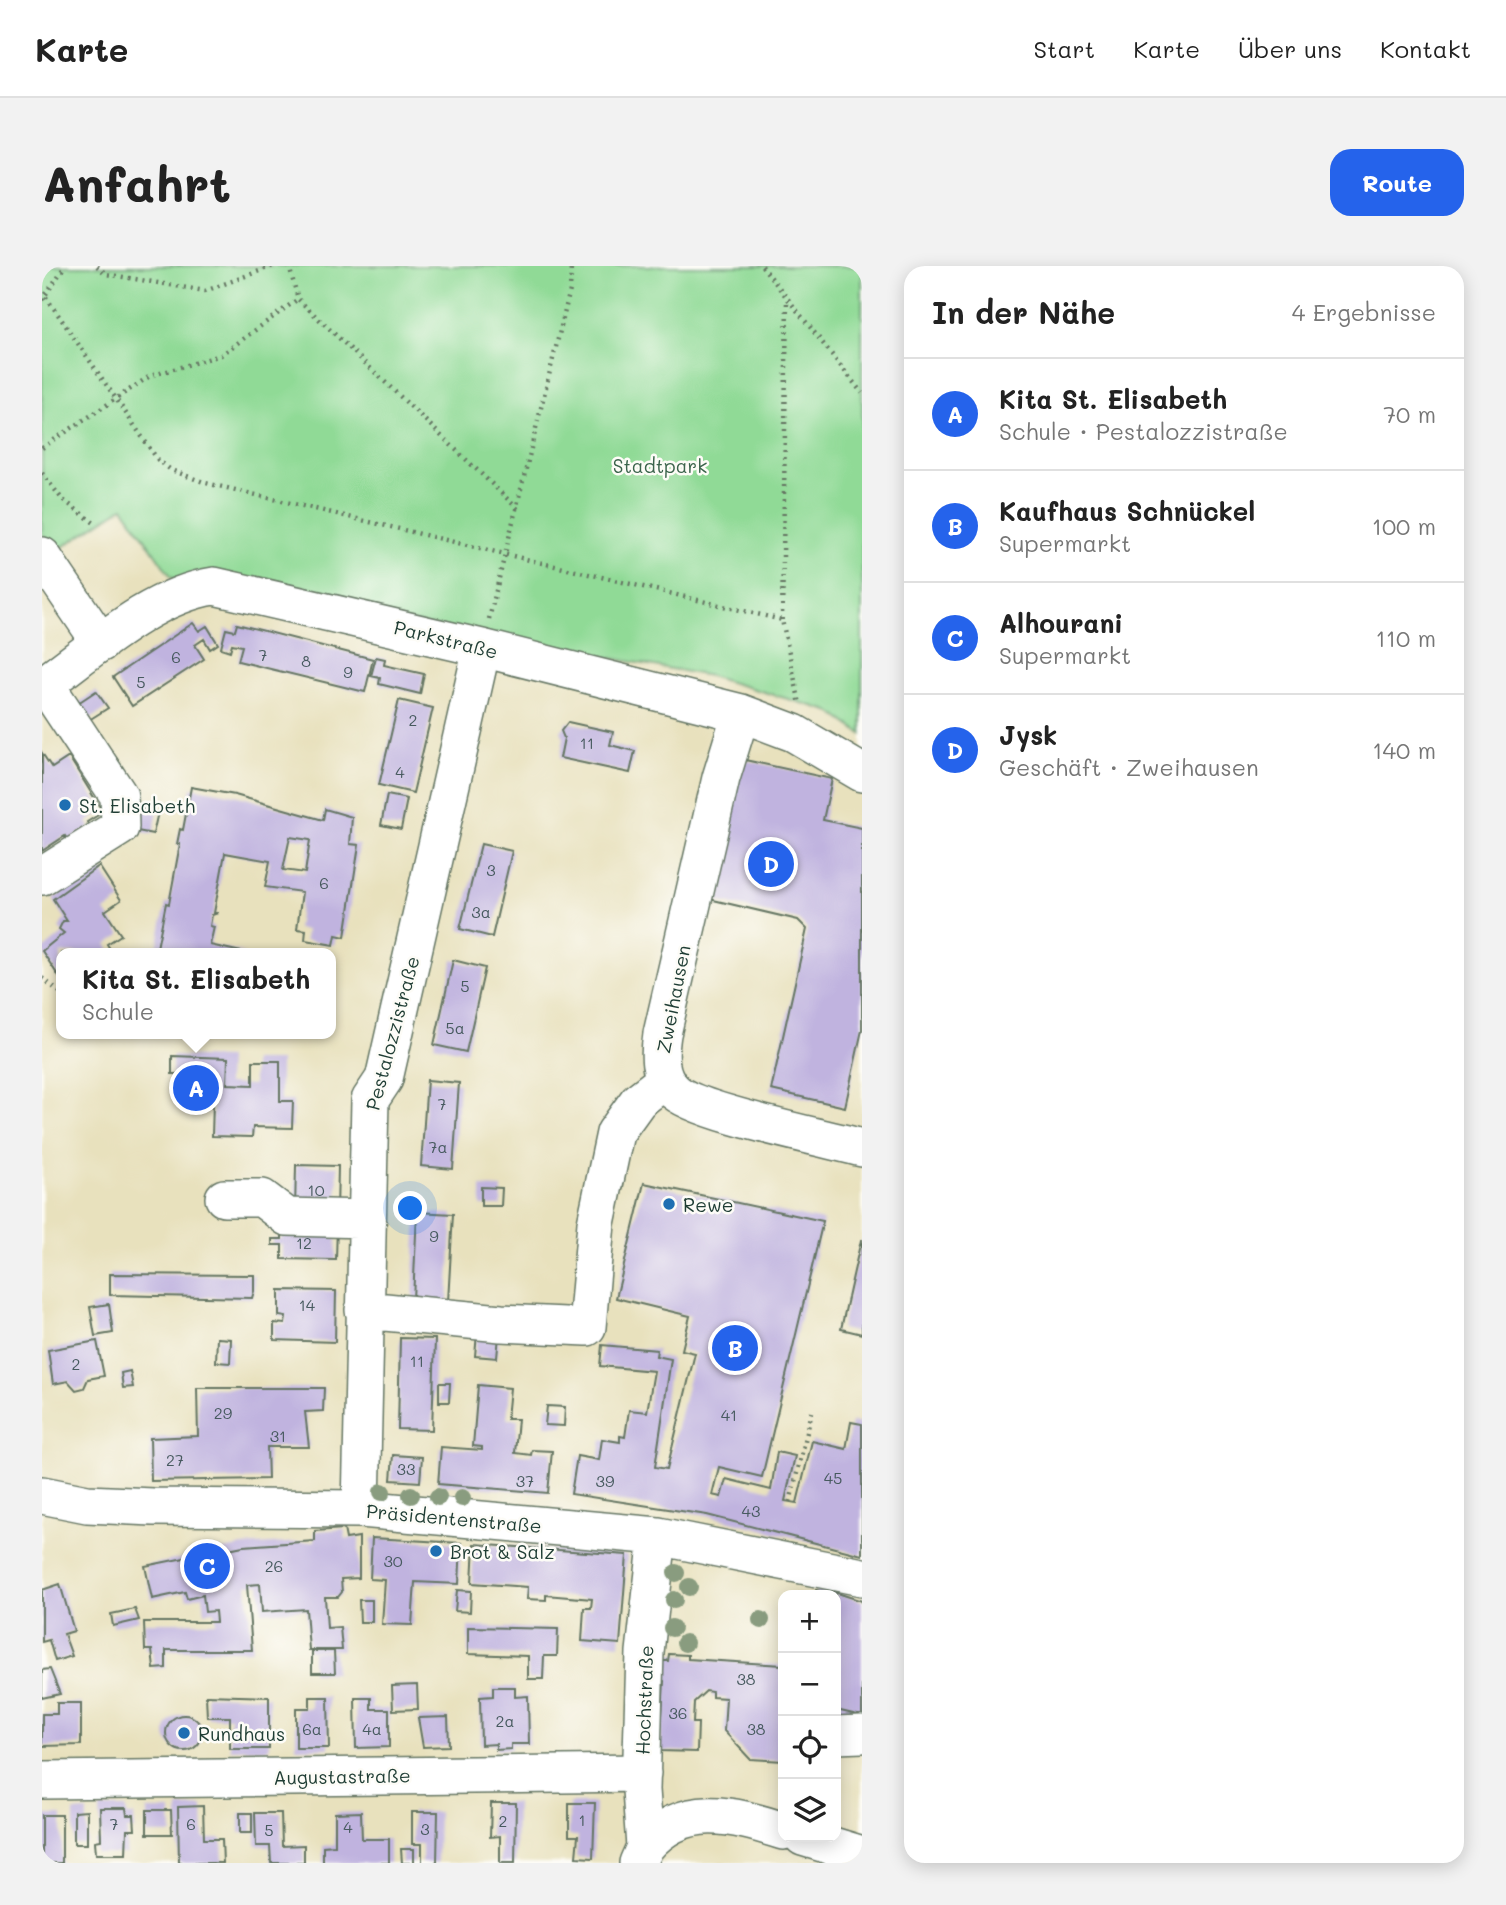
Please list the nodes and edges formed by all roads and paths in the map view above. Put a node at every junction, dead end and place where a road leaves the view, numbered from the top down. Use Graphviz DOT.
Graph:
graph roads {
  1 [pos="65,266"];
  2 [pos="97,266"];
  3 [pos="273,266"];
  4 [pos="289,266"];
  5 [pos="571,266"];
  6 [pos="762,266"];
  7 [pos="44,298"];
  8 [pos="298,299"];
  9 [pos="787,300"];
  10 [pos="862,393"];
  11 [pos="115,401"];
  12 [pos="42,448"];
  13 [pos="42,473"];
  14 [pos="518,509"];
  15 [pos="97,525"];
  16 [pos="504,555"];
  17 [pos="42,556"];
  18 [pos="782,620"];
  19 [pos="101,643"];
  20 [pos="482,648"];
  21 [pos="43,685"];
  22 [pos="811,710"];
  23 [pos="741,713"];
  24 [pos="862,773"];
  25 [pos="42,876"];
  26 [pos="42,978"];
  27 [pos="56,989"];
  28 [pos="665,1080"];
  29 [pos="862,1147"];
  30 [pos="223,1198"];
  31 [pos="367,1219"];
  32 [pos="364,1310"];
  33 [pos="812,1412"];
  34 [pos="42,1495"];
  35 [pos="361,1509"];
  36 [pos="658,1536"];
  37 [pos="789,1551"];
  38 [pos="862,1577"];
  39 [pos="862,1734"];
  40 [pos="841,1735"];
  41 [pos="642,1773"];
  42 [pos="42,1780"];
  43 [pos="778,1827"];
  44 [pos="822,1842"];
  45 [pos="642,1855"];
  46 [pos="862,1856"];
  1 -- 7 [label="path"];
  2 -- 3 [label="path"];
  4 -- 8 [label="path"];
  5 -- 14 [label="path"];
  6 -- 9 [label="path"];
  7 -- 11 [label="path"];
  8 -- 11 [label="path"];
  8 -- 14 [label="path"];
  9 -- 10 [label="path"];
  9 -- 18 [label="path"];
  11 -- 12 [label="path"];
  11 -- 16 [label="path"];
  13 -- 15 [label="path"];
  14 -- 16 [label="path"];
  16 -- 18 [label="path"];
  16 -- 20 [label="path"];
  17 -- 19 [label="street"];
  18 -- 22 [label="path"];
  19 -- 20 [label="street, Parkstraße"];
  19 -- 21 [label="street, Parkstraße"];
  20 -- 23 [label="street, Parkstraße"];
  20 -- 31 [label="street, Pestalozzistraße"];
  21 -- 25 [label="street"];
  23 -- 24 [label="street, Parkstraße"];
  23 -- 28 [label="street, Zweihausen"];
  26 -- 27 [label="path"];
  28 -- 29 [label="street, Zweihausen"];
  28 -- 32 [label="street"];
  30 -- 31 [label="street"];
  31 -- 32 [label="street, Pestalozzistraße"];
  32 -- 35 [label="street, Pestalozzistraße"];
  33 -- 37 [label="path"];
  34 -- 35 [label="street, Präsidentenstraße"];
  35 -- 36 [label="street, Präsidentenstraße"];
  36 -- 37 [label="street, Präsidentenstraße"];
  36 -- 41 [label="street, Hochstraße"];
  37 -- 38 [label="street, Präsidentenstraße"];
  39 -- 40 [label="street"];
  41 -- 42 [label="street, Augustastraße"];
  41 -- 45 [label="street, Hochstraße"];
  43 -- 45 [label="street"];
  44 -- 46 [label="street"];
}
